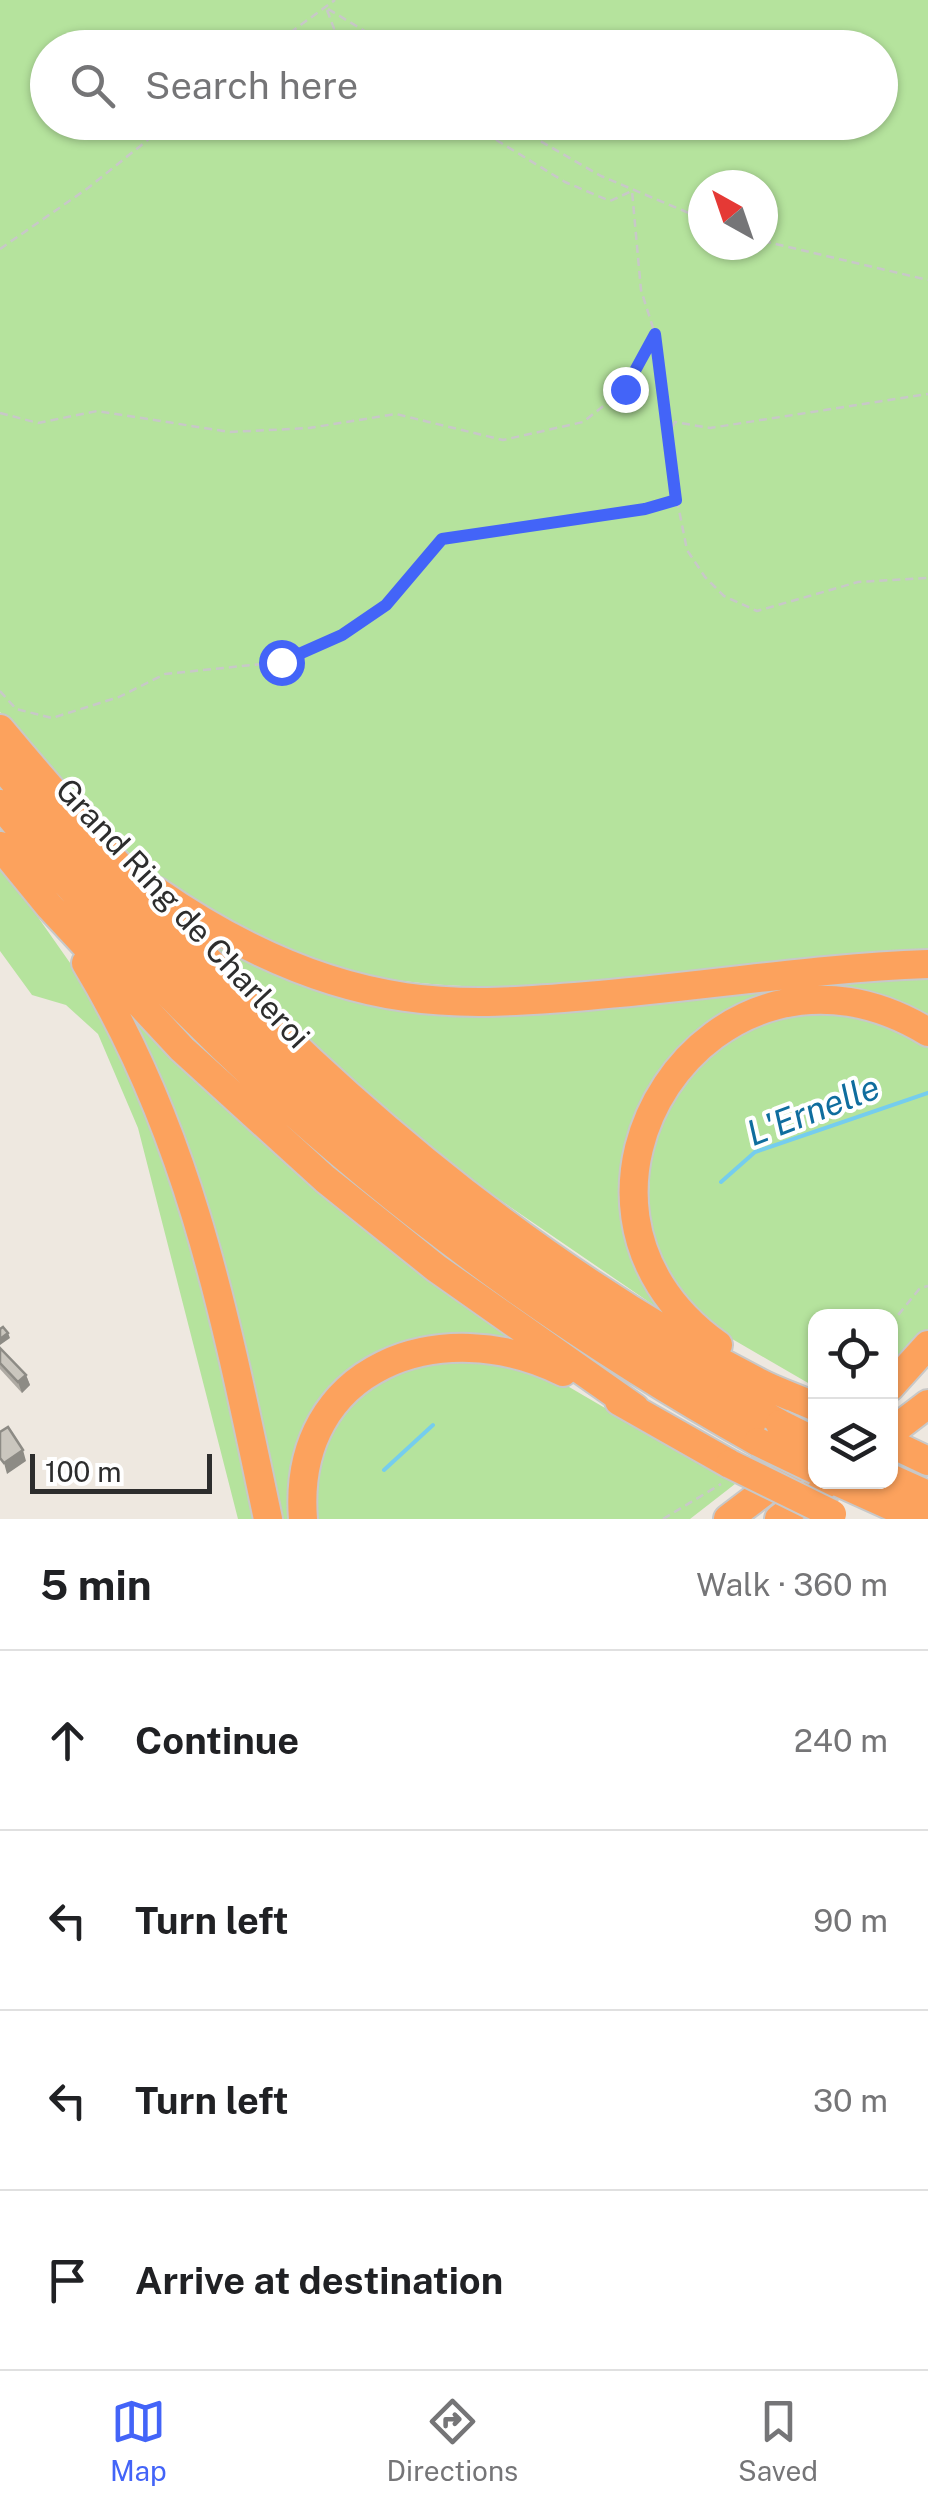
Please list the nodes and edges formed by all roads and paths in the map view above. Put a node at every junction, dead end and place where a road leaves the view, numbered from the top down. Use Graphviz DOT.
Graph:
graph roads {
  1 [pos="336,0"];
  2 [pos="327,9"];
  3 [pos="296,30"];
  4 [pos="335,30"];
  5 [pos="366,30"];
  6 [pos="148,140"];
  7 [pos="497,140"];
  8 [pos="540,140"];
  9 [pos="632,191"];
  10 [pos="688,213"];
  11 [pos="778,245"];
  12 [pos="0,249"];
  13 [pos="928,280"];
  14 [pos="655,334"];
  15 [pos="928,394"];
  16 [pos="0,412"];
  17 [pos="668,435"];
  18 [pos="676,497"];
  19 [pos="928,578"];
  20 [pos="0,691"];
  21 [pos="0,730"];
  22 [pos="0,764"];
  23 [pos="0,804"];
  24 [pos="0,846"];
  25 [pos="111,858"];
  26 [pos="50,907"];
  27 [pos="928,964"];
  28 [pos="928,1032"];
  29 [pos="928,1286"];
  30 [pos="898,1315"];
  31 [pos="928,1345"];
  32 [pos="928,1366"];
  33 [pos="898,1381"];
  34 [pos="898,1386"];
  35 [pos="804,1401"];
  36 [pos="928,1404"];
  37 [pos="635,1408"];
  38 [pos="808,1438"];
  39 [pos="905,1448"];
  40 [pos="808,1458"];
  41 [pos="808,1466"];
  42 [pos="898,1482"];
  43 [pos="819,1489"];
  44 [pos="853,1489"];
  45 [pos="928,1495"];
  46 [pos="676,1513"];
  47 [pos="837,1516"];
  48 [pos="268,1519"];
  49 [pos="302,1519"];
  50 [pos="680,1519"];
  51 [pos="728,1519"];
  52 [pos="779,1519"];
  53 [pos="920,1519"];
  1 -- 2 [label="path"];
  2 -- 3 [label="path"];
  2 -- 4 [label="path"];
  2 -- 5 [label="path"];
  6 -- 12 [label="path"];
  7 -- 9 [label="path"];
  8 -- 9 [label="path"];
  9 -- 10 [label="path"];
  9 -- 14 [label="path"];
  11 -- 13 [label="path"];
  14 -- 16 [label="path"];
  14 -- 17 [label="path"];
  15 -- 17 [label="path"];
  17 -- 18 [label="path"];
  18 -- 19 [label="path"];
  18 -- 20 [label="path"];
  21 -- 25 [label="highway"];
  22 -- 38 [label="highway, Grand Ring de Charleroi, bridge"];
  23 -- 41 [label="highway, Grand Ring de Charleroi, bridge"];
  24 -- 26 [label="highway"];
  25 -- 27 [label="highway"];
  25 -- 35 [label="highway"];
  26 -- 37 [label="highway"];
  26 -- 48 [label="highway"];
  28 -- 35 [label="highway"];
  29 -- 30 [label="path"];
  31 -- 33 [label="highway"];
  32 -- 34 [label="highway"];
  36 -- 39 [label="highway"];
  37 -- 47 [label="highway, bridge"];
  37 -- 49 [label="highway"];
  40 -- 51 [label="highway"];
  42 -- 45 [label="highway"];
  43 -- 52 [label="highway"];
  44 -- 53 [label="highway"];
  46 -- 50 [label="path"];
}
